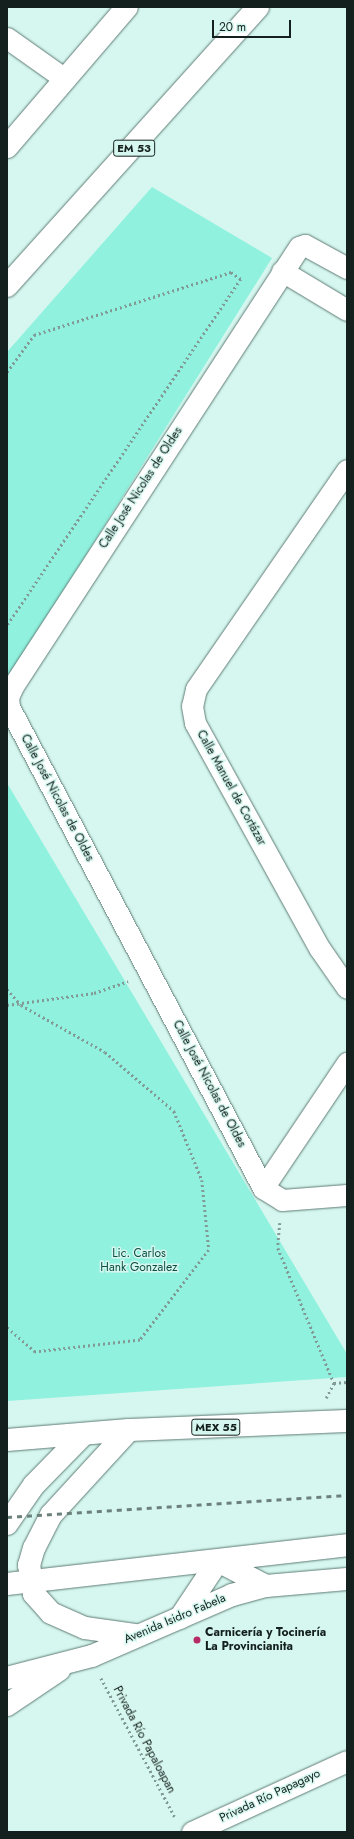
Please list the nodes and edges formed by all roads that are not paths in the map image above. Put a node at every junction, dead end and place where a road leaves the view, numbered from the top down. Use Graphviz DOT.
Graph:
graph roads {
  1 [pos="127,7"];
  2 [pos="258,7"];
  3 [pos="7,38"];
  4 [pos="66,78"];
  5 [pos="7,146"];
  6 [pos="347,268"];
  7 [pos="282,271"];
  8 [pos="7,286"];
  9 [pos="347,310"];
  10 [pos="347,470"];
  11 [pos="347,988"];
  12 [pos="347,1063"];
  13 [pos="263,1188"];
  14 [pos="347,1195"];
  15 [pos="347,1421"];
  16 [pos="129,1430"];
  17 [pos="84,1434"];
  18 [pos="7,1440"];
  19 [pos="7,1524"];
  20 [pos="347,1545"];
  21 [pos="218,1561"];
  22 [pos="347,1579"];
  23 [pos="31,1581"];
  24 [pos="7,1584"];
  25 [pos="266,1586"];
  26 [pos="180,1618"];
  27 [pos="135,1635"];
  28 [pos="69,1663"];
  29 [pos="7,1678"];
  30 [pos="7,1705"];
  31 [pos="347,1761"];
  32 [pos="186,1829"];
  1 -- 4 [label="main road"];
  2 -- 8 [label="main road, EM 53"];
  3 -- 4 [label="street"];
  4 -- 5 [label="main road"];
  6 -- 7 [label="street, Calle José Nicolas de Oldes"];
  7 -- 9 [label="street"];
  7 -- 13 [label="street, Calle José Nicolas de Oldes"];
  10 -- 11 [label="street, Calle Manuel de Cortázar"];
  12 -- 13 [label="street"];
  13 -- 14 [label="street, Calle José Nicolas de Oldes"];
  15 -- 16 [label="main road, MEX 55"];
  16 -- 17 [label="main road, MEX 55"];
  16 -- 23 [label="main road"];
  17 -- 18 [label="main road, MEX 55"];
  17 -- 19 [label="main road"];
  20 -- 21 [label="main road"];
  21 -- 23 [label="main road"];
  21 -- 25 [label="main road"];
  21 -- 26 [label="main road"];
  22 -- 25 [label="main road, Avenida Isidro Fabela"];
  23 -- 24 [label="main road"];
  23 -- 27 [label="main road"];
  25 -- 26 [label="main road, Avenida Isidro Fabela"];
  26 -- 27 [label="main road, Avenida Isidro Fabela"];
  27 -- 28 [label="main road, Avenida Isidro Fabela"];
  28 -- 29 [label="main road, Avenida Isidro Fabela"];
  28 -- 30 [label="main road"];
  31 -- 32 [label="street, Privada Río Papagayo"];
}
